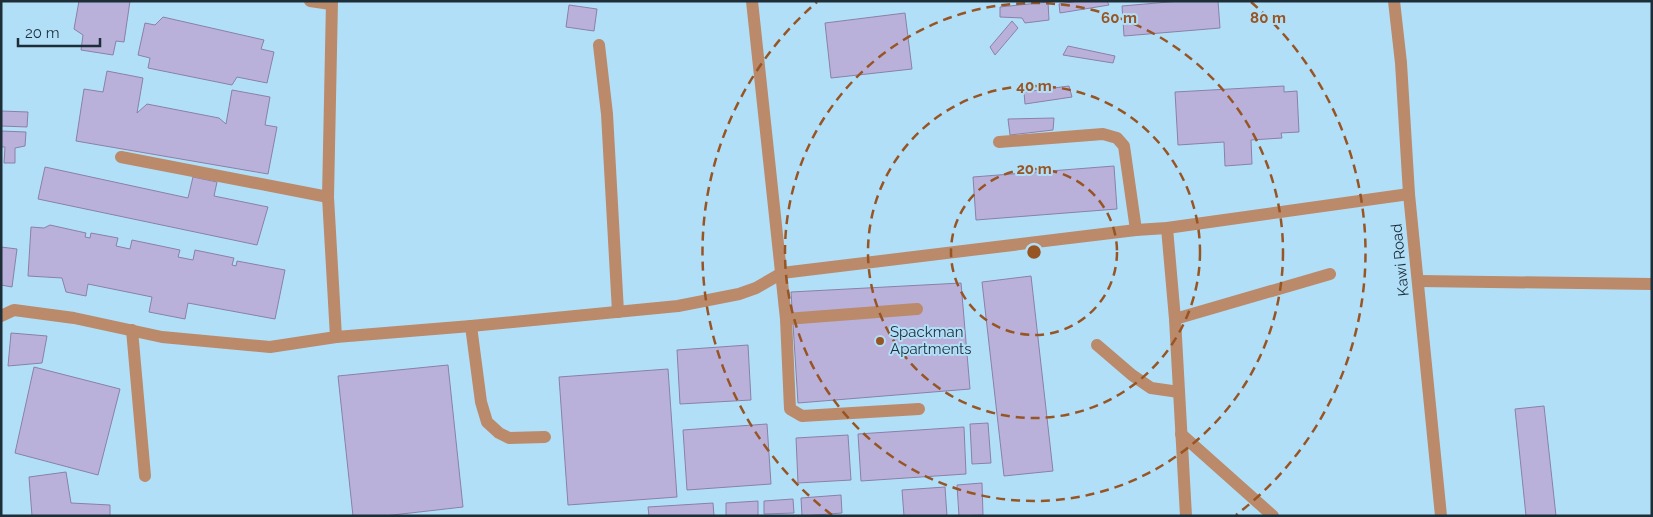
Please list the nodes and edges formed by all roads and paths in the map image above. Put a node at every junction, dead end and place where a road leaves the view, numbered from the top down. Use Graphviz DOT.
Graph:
graph roads {
  1 [pos="310,1"];
  2 [pos="752,1"];
  3 [pos="1394,1"];
  4 [pos="332,3"];
  5 [pos="599,45"];
  6 [pos="999,142"];
  7 [pos="121,157"];
  8 [pos="1409,194"];
  9 [pos="328,197"];
  10 [pos="1166,228"];
  11 [pos="1136,230"];
  12 [pos="782,273"];
  13 [pos="1330,274"];
  14 [pos="1419,281"];
  15 [pos="1652,284"];
  16 [pos="917,308"];
  17 [pos="618,312"];
  18 [pos="1,316"];
  19 [pos="786,319"];
  20 [pos="1175,319"];
  21 [pos="471,326"];
  22 [pos="132,330"];
  23 [pos="336,336"];
  24 [pos="1097,345"];
  25 [pos="1179,392"];
  26 [pos="919,409"];
  27 [pos="1181,434"];
  28 [pos="545,438"];
  29 [pos="145,476"];
  30 [pos="1186,516"];
  31 [pos="1273,516"];
  32 [pos="1441,516"];
  1 -- 4 [label="street"];
  2 -- 12 [label="street"];
  3 -- 8 [label="street, Kawi Road"];
  4 -- 9 [label="street"];
  5 -- 17 [label="street"];
  6 -- 11 [label="street"];
  7 -- 9 [label="street"];
  8 -- 10 [label="street"];
  8 -- 14 [label="street, Kawi Road"];
  9 -- 23 [label="street"];
  10 -- 11 [label="street"];
  10 -- 20 [label="street"];
  11 -- 12 [label="street"];
  12 -- 17 [label="street"];
  12 -- 19 [label="street"];
  13 -- 20 [label="street"];
  14 -- 15 [label="street"];
  14 -- 32 [label="street, Kawi Road"];
  16 -- 19 [label="street"];
  17 -- 21 [label="street"];
  18 -- 22 [label="street"];
  19 -- 26 [label="street"];
  20 -- 25 [label="street"];
  21 -- 23 [label="street"];
  21 -- 28 [label="street"];
  22 -- 23 [label="street"];
  22 -- 29 [label="street"];
  24 -- 25 [label="street"];
  25 -- 27 [label="street"];
  27 -- 30 [label="street"];
  27 -- 31 [label="street"];
}
